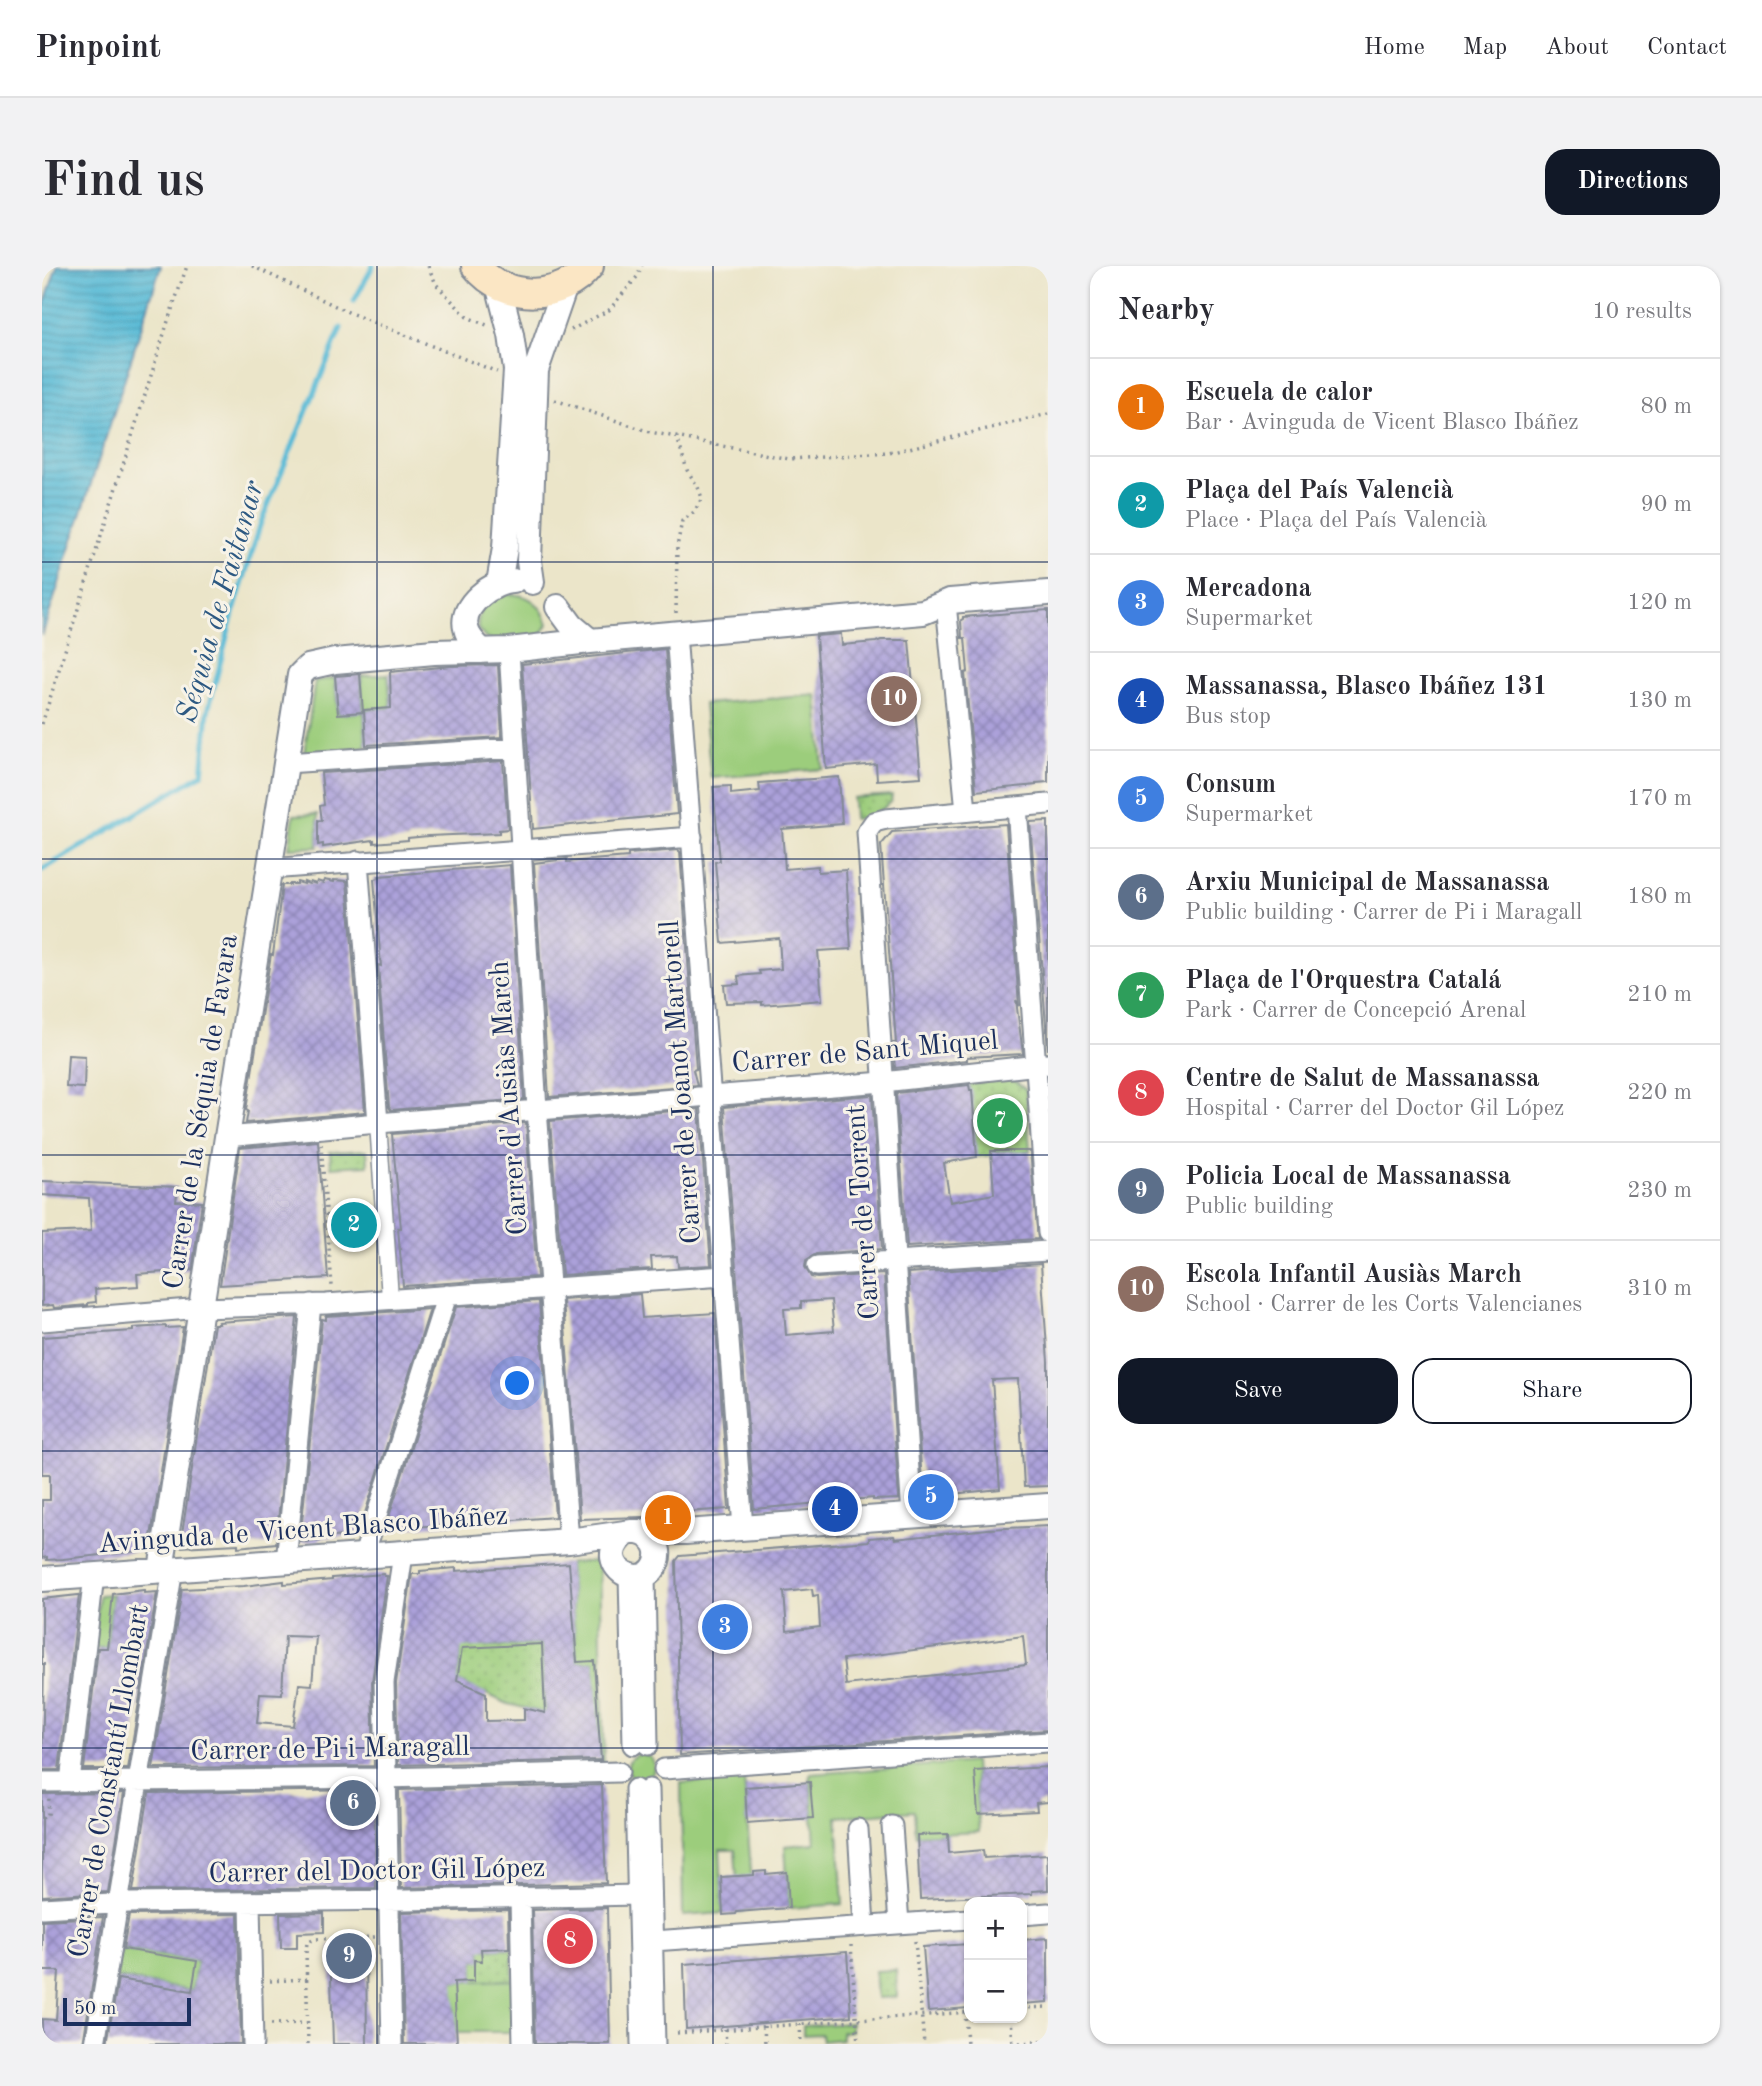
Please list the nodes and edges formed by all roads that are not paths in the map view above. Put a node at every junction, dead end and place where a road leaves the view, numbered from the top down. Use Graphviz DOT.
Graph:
graph roads {
  1 [pos="476,266"];
  2 [pos="590,266"];
  3 [pos="498,285"];
  4 [pos="565,286"];
  5 [pos="525,386"];
  6 [pos="532,582"];
  7 [pos="499,583"];
  8 [pos="1048,593"];
  9 [pos="946,603"];
  10 [pos="558,607"];
  11 [pos="465,626"];
  12 [pos="676,633"];
  13 [pos="590,641"];
  14 [pos="546,646"];
  15 [pos="509,650"];
  16 [pos="434,652"];
  17 [pos="482,652"];
  18 [pos="515,748"];
  19 [pos="286,763"];
  20 [pos="1048,804"];
  21 [pos="1017,807"];
  22 [pos="966,811"];
  23 [pos="692,837"];
  24 [pos="522,849"];
  25 [pos="358,861"];
  26 [pos="270,869"];
  27 [pos="1042,1065"];
  28 [pos="883,1082"];
  29 [pos="711,1096"];
  30 [pos="537,1109"];
  31 [pos="378,1123"];
  32 [pos="227,1137"];
  33 [pos="1046,1164"];
  34 [pos="1048,1233"];
  35 [pos="1048,1251"];
  36 [pos="895,1260"];
  37 [pos="817,1266"];
  38 [pos="724,1276"];
  39 [pos="551,1288"];
  40 [pos="447,1295"];
  41 [pos="390,1298"];
  42 [pos="318,1304"];
  43 [pos="202,1308"];
  44 [pos="42,1321"];
  45 [pos="1048,1506"];
  46 [pos="912,1516"];
  47 [pos="743,1528"];
  48 [pos="632,1532"];
  49 [pos="685,1532"];
  50 [pos="569,1541"];
  51 [pos="403,1553"];
  52 [pos="364,1555"];
  53 [pos="286,1562"];
  54 [pos="637,1567"];
  55 [pos="167,1570"];
  56 [pos="94,1576"];
  57 [pos="42,1579"];
  58 [pos="1048,1742"];
  59 [pos="641,1745"];
  60 [pos="664,1769"];
  61 [pos="619,1772"];
  62 [pos="384,1778"];
  63 [pos="138,1781"];
  64 [pos="70,1782"];
  65 [pos="45,1786"];
  66 [pos="642,1789"];
  67 [pos="892,1826"];
  68 [pos="858,1829"];
  69 [pos="637,1895"];
  70 [pos="520,1898"];
  71 [pos="388,1901"];
  72 [pos="250,1902"];
  73 [pos="117,1903"];
  74 [pos="42,1908"];
  75 [pos="1048,1913"];
  76 [pos="1027,1915"];
  77 [pos="964,1919"];
  78 [pos="899,1924"];
  79 [pos="864,1926"];
  80 [pos="653,1941"];
  81 [pos="95,2044"];
  82 [pos="253,2044"];
  83 [pos="393,2044"];
  84 [pos="523,2044"];
  85 [pos="641,2044"];
  86 [pos="655,2044"];
  1 -- 3 [label="main road"];
  2 -- 4 [label="main road"];
  3 -- 4 [label="main road"];
  3 -- 5 [label="street"];
  4 -- 5 [label="street"];
  5 -- 6 [label="street"];
  5 -- 7 [label="street"];
  6 -- 7 [label="street"];
  6 -- 10 [label="street"];
  7 -- 11 [label="street"];
  8 -- 9 [label="street"];
  9 -- 12 [label="street"];
  9 -- 22 [label="street"];
  10 -- 13 [label="street"];
  10 -- 14 [label="street"];
  11 -- 16 [label="street"];
  11 -- 17 [label="street"];
  12 -- 13 [label="street"];
  12 -- 23 [label="street, Carrer de Joanot Martorell"];
  13 -- 14 [label="street"];
  14 -- 15 [label="street"];
  15 -- 17 [label="street"];
  15 -- 18 [label="street, Carrer d'Ausiàs March"];
  16 -- 17 [label="street"];
  16 -- 19 [label="street, Carrer de la Séquia de Favara"];
  18 -- 19 [label="street"];
  18 -- 24 [label="street, Carrer d'Ausiàs March"];
  19 -- 26 [label="street, Carrer de la Séquia de Favara"];
  20 -- 21 [label="street"];
  21 -- 22 [label="street"];
  21 -- 27 [label="street"];
  22 -- 28 [label="street, Carrer de Torrent"];
  23 -- 24 [label="street"];
  23 -- 29 [label="street, Carrer de Joanot Martorell"];
  24 -- 25 [label="street"];
  24 -- 30 [label="street, Carrer d'Ausiàs March"];
  25 -- 26 [label="street"];
  25 -- 31 [label="street"];
  26 -- 32 [label="street, Carrer de la Séquia de Favara"];
  27 -- 28 [label="street, Carrer de Sant Miquel"];
  27 -- 33 [label="street"];
  28 -- 29 [label="street, Carrer de Sant Miquel"];
  28 -- 36 [label="street, Carrer de Torrent"];
  29 -- 30 [label="street, Carrer de Sant Miquel"];
  29 -- 38 [label="street, Carrer de Joanot Martorell"];
  30 -- 31 [label="street, Carrer de Sant Miquel"];
  30 -- 39 [label="street, Carrer d'Ausiàs March"];
  31 -- 32 [label="street, Carrer de Sant Miquel"];
  31 -- 41 [label="street"];
  32 -- 43 [label="street, Carrer de la Séquia de Favara"];
  33 -- 34 [label="street"];
  35 -- 36 [label="street"];
  36 -- 37 [label="street"];
  36 -- 46 [label="street, Carrer de Torrent"];
  38 -- 39 [label="street"];
  38 -- 47 [label="street, Carrer de Joanot Martorell"];
  39 -- 40 [label="street"];
  39 -- 50 [label="street, Carrer d'Ausiàs March"];
  40 -- 41 [label="street"];
  40 -- 52 [label="street"];
  41 -- 42 [label="street"];
  42 -- 43 [label="street"];
  42 -- 53 [label="street"];
  43 -- 44 [label="street"];
  43 -- 55 [label="street, Carrer de la Séquia de Favara"];
  45 -- 46 [label="street, Avinguda de Vicent Blasco Ibáñez"];
  46 -- 47 [label="street, Avinguda de Vicent Blasco Ibáñez"];
  47 -- 49 [label="street, Avinguda de Vicent Blasco Ibáñez"];
  48 -- 49 [label="street, Avinguda de Vicent Blasco Ibáñez"];
  48 -- 50 [label="street, Avinguda de Vicent Blasco Ibáñez"];
  48 -- 54 [label="street"];
  48 -- 54 [label="street"];
  49 -- 54 [label="street"];
  50 -- 51 [label="street, Avinguda de Vicent Blasco Ibáñez"];
  50 -- 54 [label="street, Avinguda de Vicent Blasco Ibáñez"];
  51 -- 52 [label="street, Avinguda de Vicent Blasco Ibáñez"];
  51 -- 62 [label="street"];
  52 -- 53 [label="street, Avinguda de Vicent Blasco Ibáñez"];
  53 -- 55 [label="street, Avinguda de Vicent Blasco Ibáñez"];
  54 -- 59 [label="street"];
  55 -- 56 [label="street, Avinguda de Vicent Blasco Ibáñez"];
  55 -- 63 [label="street, Carrer de Constantí Llombart"];
  56 -- 57 [label="street, Avinguda de Vicent Blasco Ibáñez"];
  56 -- 64 [label="street"];
  58 -- 60 [label="street"];
  59 -- 60 [label="street"];
  59 -- 61 [label="street"];
  60 -- 66 [label="street"];
  61 -- 62 [label="street, Carrer de Pi i Maragall"];
  61 -- 66 [label="street"];
  62 -- 63 [label="street, Carrer de Pi i Maragall"];
  62 -- 71 [label="street"];
  63 -- 64 [label="street, Carrer de Pi i Maragall"];
  63 -- 73 [label="street, Carrer de Constantí Llombart"];
  64 -- 65 [label="street, Carrer de Pi i Maragall"];
  66 -- 69 [label="street"];
  66 -- 80 [label="street"];
  67 -- 78 [label="street"];
  68 -- 79 [label="street"];
  69 -- 70 [label="street, Carrer del Doctor Gil López"];
  69 -- 85 [label="street"];
  70 -- 71 [label="street, Carrer del Doctor Gil López"];
  70 -- 84 [label="street"];
  71 -- 72 [label="street, Carrer del Doctor Gil López"];
  71 -- 83 [label="street"];
  72 -- 73 [label="street, Carrer del Doctor Gil López"];
  72 -- 82 [label="street"];
  73 -- 74 [label="street, Carrer del Doctor Gil López"];
  73 -- 81 [label="street, Carrer de Constantí Llombart"];
  75 -- 76 [label="street"];
  77 -- 78 [label="street"];
  78 -- 79 [label="street"];
  79 -- 80 [label="street"];
  80 -- 86 [label="street"];
}
